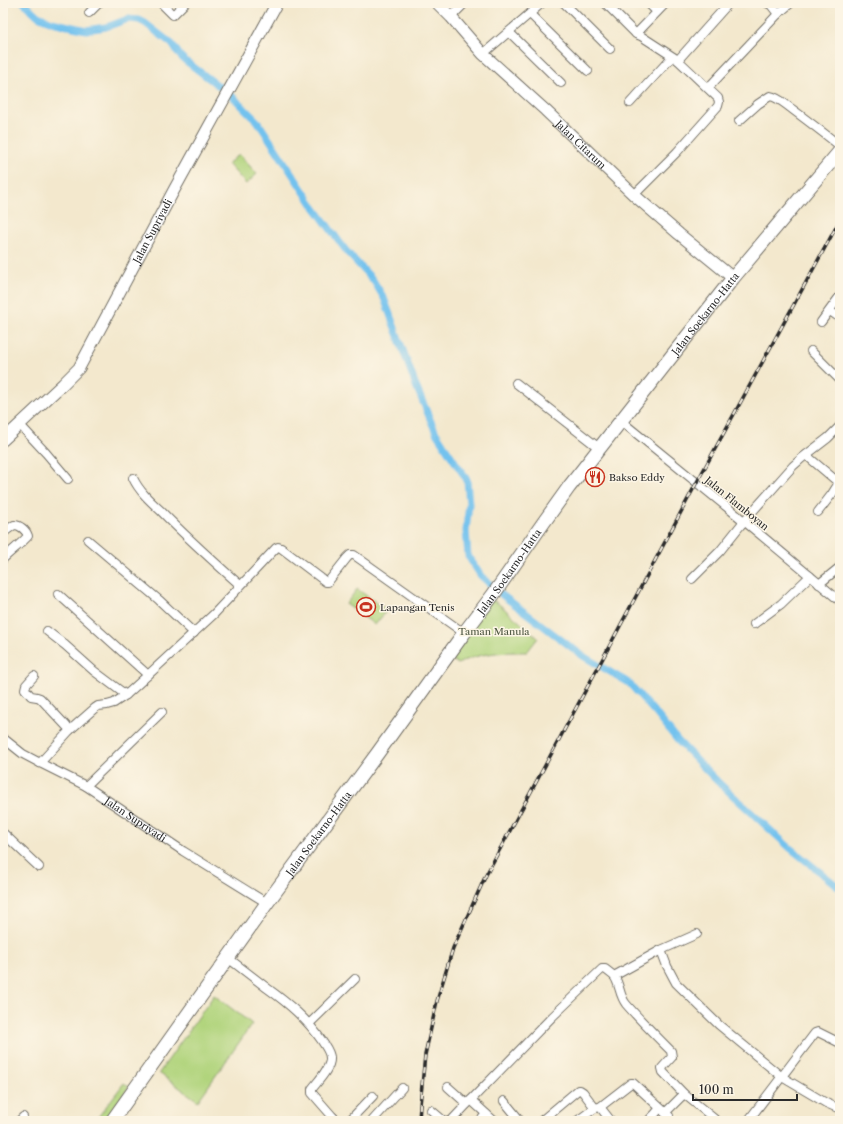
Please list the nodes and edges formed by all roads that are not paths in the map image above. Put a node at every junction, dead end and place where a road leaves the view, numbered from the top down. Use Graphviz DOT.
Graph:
graph roads {
  1 [pos="99,3"];
  2 [pos="161,3"];
  3 [pos="185,3"];
  4 [pos="277,3"];
  5 [pos="438,3"];
  6 [pos="465,3"];
  7 [pos="542,3"];
  8 [pos="564,3"];
  9 [pos="605,3"];
  10 [pos="648,3"];
  11 [pos="666,3"];
  12 [pos="729,3"];
  13 [pos="767,3"];
  14 [pos="791,3"];
  15 [pos="657,12"];
  16 [pos="89,13"];
  17 [pos="530,14"];
  18 [pos="778,14"];
  19 [pos="451,17"];
  20 [pos="509,32"];
  21 [pos="636,34"];
  22 [pos="610,49"];
  23 [pos="483,54"];
  24 [pos="675,59"];
  25 [pos="588,71"];
  26 [pos="561,83"];
  27 [pos="708,88"];
  28 [pos="630,103"];
  29 [pos="740,121"];
  30 [pos="840,146"];
  31 [pos="840,152"];
  32 [pos="634,195"];
  33 [pos="733,278"];
  34 [pos="840,296"];
  35 [pos="830,311"];
  36 [pos="840,318"];
  37 [pos="821,322"];
  38 [pos="811,351"];
  39 [pos="840,380"];
  40 [pos="516,383"];
  41 [pos="621,421"];
  42 [pos="20,425"];
  43 [pos="840,426"];
  44 [pos="3,440"];
  45 [pos="599,448"];
  46 [pos="806,456"];
  47 [pos="133,478"];
  48 [pos="68,479"];
  49 [pos="840,483"];
  50 [pos="818,512"];
  51 [pos="744,521"];
  52 [pos="3,533"];
  53 [pos="88,540"];
  54 [pos="3,559"];
  55 [pos="840,567"];
  56 [pos="810,576"];
  57 [pos="692,579"];
  58 [pos="819,584"];
  59 [pos="240,585"];
  60 [pos="58,594"];
  61 [pos="840,602"];
  62 [pos="754,624"];
  63 [pos="47,631"];
  64 [pos="194,633"];
  65 [pos="464,633"];
  66 [pos="148,675"];
  67 [pos="34,676"];
  68 [pos="126,695"];
  69 [pos="162,712"];
  70 [pos="70,730"];
  71 [pos="3,738"];
  72 [pos="40,763"];
  73 [pos="86,786"];
  74 [pos="3,834"];
  75 [pos="39,867"];
  76 [pos="262,911"];
  77 [pos="697,934"];
  78 [pos="661,950"];
  79 [pos="228,958"];
  80 [pos="614,976"];
  81 [pos="355,979"];
  82 [pos="309,1024"];
  83 [pos="840,1043"];
  84 [pos="782,1077"];
  85 [pos="448,1087"];
  86 [pos="402,1088"];
  87 [pos="684,1094"];
  88 [pos="373,1096"];
  89 [pos="504,1101"];
  90 [pos="469,1102"];
  91 [pos="597,1107"];
  92 [pos="840,1109"];
  93 [pos="431,1110"];
  94 [pos="665,1113"];
  95 [pos="486,1114"];
  96 [pos="650,1119"];
  97 [pos="333,1120"];
  98 [pos="519,1120"];
  99 [pos="112,1121"];
  100 [pos="349,1121"];
  101 [pos="372,1121"];
  102 [pos="444,1121"];
  103 [pos="451,1121"];
  104 [pos="480,1121"];
  105 [pos="494,1121"];
  106 [pos="541,1121"];
  107 [pos="577,1121"];
  108 [pos="611,1121"];
  109 [pos="717,1121"];
  110 [pos="749,1121"];
  1 -- 16 [label="street"];
  2 -- 3 [label="street"];
  4 -- 42 [label="main road, Jalan Supriyadi"];
  5 -- 19 [label="main road, Jalan Citarum"];
  6 -- 19 [label="street"];
  7 -- 17 [label="street"];
  8 -- 22 [label="street"];
  9 -- 21 [label="street"];
  10 -- 15 [label="street"];
  11 -- 15 [label="street"];
  12 -- 24 [label="street"];
  13 -- 18 [label="street"];
  14 -- 18 [label="street"];
  15 -- 21 [label="street"];
  17 -- 20 [label="street"];
  17 -- 25 [label="street"];
  18 -- 27 [label="street"];
  19 -- 23 [label="main road, Jalan Citarum"];
  20 -- 23 [label="street"];
  20 -- 26 [label="street"];
  21 -- 24 [label="street"];
  23 -- 32 [label="main road, Jalan Citarum"];
  24 -- 27 [label="street"];
  24 -- 28 [label="street"];
  27 -- 32 [label="street"];
  29 -- 30 [label="street"];
  31 -- 33 [label="main road, Jalan Soekarno-Hatta"];
  32 -- 33 [label="main road, Jalan Citarum"];
  33 -- 41 [label="main road, Jalan Soekarno-Hatta"];
  34 -- 35 [label="street"];
  35 -- 36 [label="street"];
  35 -- 37 [label="street"];
  38 -- 39 [label="street"];
  40 -- 45 [label="street"];
  41 -- 45 [label="main road, Jalan Soekarno-Hatta"];
  41 -- 51 [label="street, Jalan Flamboyan"];
  42 -- 44 [label="main road, Jalan Supriyadi"];
  42 -- 48 [label="street"];
  43 -- 46 [label="street"];
  45 -- 65 [label="main road, Jalan Soekarno-Hatta"];
  46 -- 49 [label="street"];
  46 -- 51 [label="street"];
  47 -- 59 [label="street"];
  49 -- 50 [label="street"];
  51 -- 56 [label="street, Jalan Flamboyan"];
  51 -- 57 [label="street"];
  52 -- 54 [label="street"];
  53 -- 64 [label="street"];
  55 -- 58 [label="street"];
  56 -- 58 [label="street, Jalan Flamboyan"];
  56 -- 62 [label="street"];
  58 -- 61 [label="street, Jalan Flamboyan"];
  59 -- 64 [label="street"];
  59 -- 65 [label="street"];
  60 -- 66 [label="street"];
  63 -- 68 [label="street"];
  64 -- 66 [label="street"];
  65 -- 76 [label="main road, Jalan Soekarno-Hatta"];
  66 -- 68 [label="street"];
  67 -- 70 [label="street"];
  68 -- 70 [label="street"];
  69 -- 73 [label="street"];
  70 -- 72 [label="street"];
  71 -- 72 [label="street, Jalan Supriyadi"];
  72 -- 73 [label="street, Jalan Supriyadi"];
  73 -- 76 [label="street, Jalan Supriyadi"];
  74 -- 75 [label="street"];
  76 -- 79 [label="main road, Jalan Soekarno-Hatta"];
  77 -- 78 [label="street"];
  78 -- 80 [label="street"];
  78 -- 84 [label="street"];
  79 -- 82 [label="street"];
  79 -- 99 [label="main road, Jalan Soekarno-Hatta"];
  80 -- 87 [label="street"];
  80 -- 90 [label="street"];
  81 -- 82 [label="street"];
  82 -- 97 [label="street"];
  83 -- 84 [label="street"];
  84 -- 92 [label="street"];
  84 -- 110 [label="street"];
  85 -- 90 [label="street"];
  86 -- 101 [label="street"];
  87 -- 94 [label="street"];
  87 -- 109 [label="street"];
  88 -- 100 [label="street"];
  89 -- 98 [label="street"];
  90 -- 95 [label="street"];
  90 -- 103 [label="street"];
  91 -- 94 [label="street"];
  91 -- 106 [label="street"];
  91 -- 107 [label="street"];
  91 -- 108 [label="street"];
  93 -- 102 [label="street"];
  94 -- 96 [label="street"];
  95 -- 104 [label="street"];
  95 -- 105 [label="street"];
}
